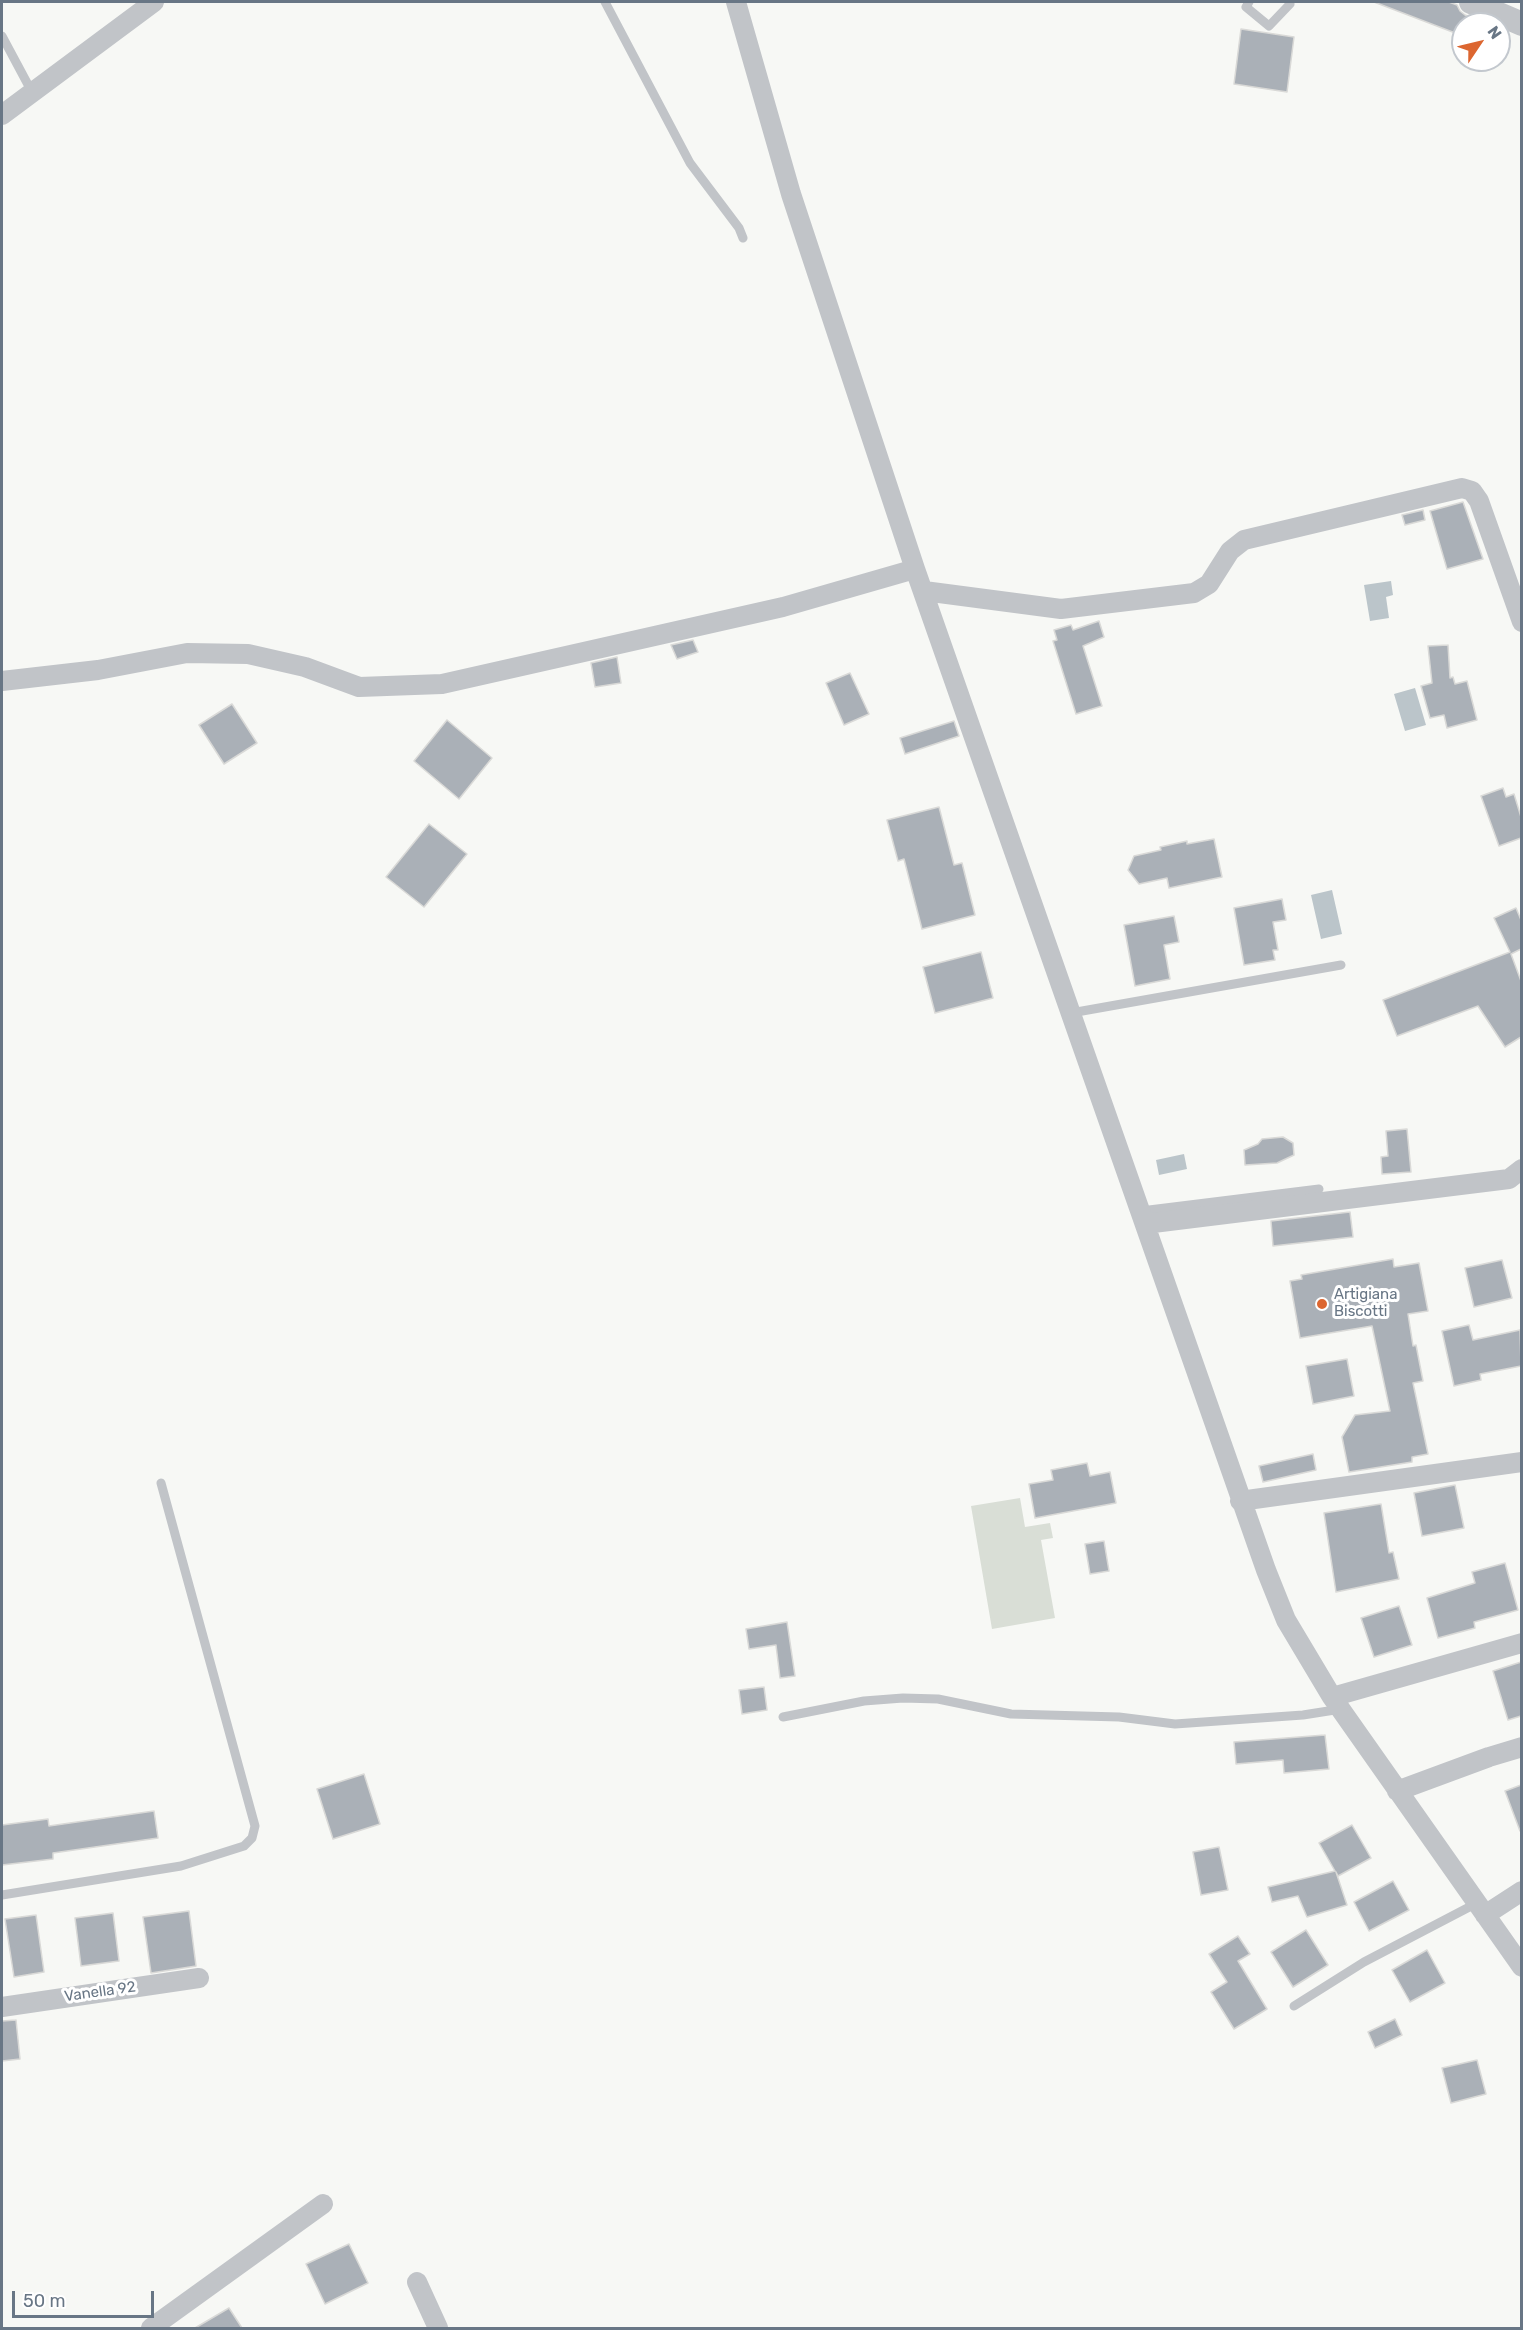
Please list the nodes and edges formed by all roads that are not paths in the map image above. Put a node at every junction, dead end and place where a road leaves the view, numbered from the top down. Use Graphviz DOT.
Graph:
graph roads {
  1 [pos="605,2"];
  2 [pos="735,2"];
  3 [pos="1249,2"];
  4 [pos="1288,2"];
  5 [pos="1471,2"];
  6 [pos="147,4"];
  7 [pos="1521,24"];
  8 [pos="2,36"];
  9 [pos="32,92"];
  10 [pos="2,115"];
  11 [pos="743,238"];
  12 [pos="915,569"];
  13 [pos="924,591"];
  14 [pos="1521,622"];
  15 [pos="2,681"];
  16 [pos="1341,965"];
  17 [pos="1071,1012"];
  18 [pos="1521,1169"];
  19 [pos="1319,1189"];
  20 [pos="1143,1218"];
  21 [pos="1521,1462"];
  22 [pos="161,1483"];
  23 [pos="1240,1501"];
  24 [pos="1521,1643"];
  25 [pos="1336,1703"];
  26 [pos="783,1717"];
  27 [pos="1521,1747"];
  28 [pos="1397,1791"];
  29 [pos="1521,1891"];
  30 [pos="2,1895"];
  31 [pos="1481,1909"];
  32 [pos="1521,1967"];
  33 [pos="199,1978"];
  34 [pos="1294,2006"];
  35 [pos="2,2007"];
  36 [pos="323,2204"];
  37 [pos="417,2282"];
  38 [pos="152,2328"];
  39 [pos="438,2328"];
  1 -- 11 [label="lane"];
  2 -- 12 [label="street"];
  3 -- 4 [label="lane"];
  5 -- 7 [label="street"];
  6 -- 9 [label="street"];
  8 -- 9 [label="lane"];
  9 -- 10 [label="street"];
  12 -- 13 [label="street"];
  12 -- 15 [label="street"];
  13 -- 14 [label="street"];
  13 -- 17 [label="street"];
  16 -- 17 [label="lane"];
  17 -- 20 [label="street"];
  18 -- 20 [label="street"];
  19 -- 20 [label="lane"];
  20 -- 23 [label="street"];
  21 -- 23 [label="street"];
  22 -- 30 [label="lane"];
  23 -- 25 [label="street"];
  24 -- 25 [label="street"];
  25 -- 26 [label="lane"];
  25 -- 28 [label="street"];
  27 -- 28 [label="street"];
  28 -- 31 [label="street"];
  29 -- 31 [label="street"];
  31 -- 32 [label="street"];
  31 -- 34 [label="lane"];
  33 -- 35 [label="street, Vanella 92"];
  36 -- 38 [label="street"];
  37 -- 39 [label="street"];
}
